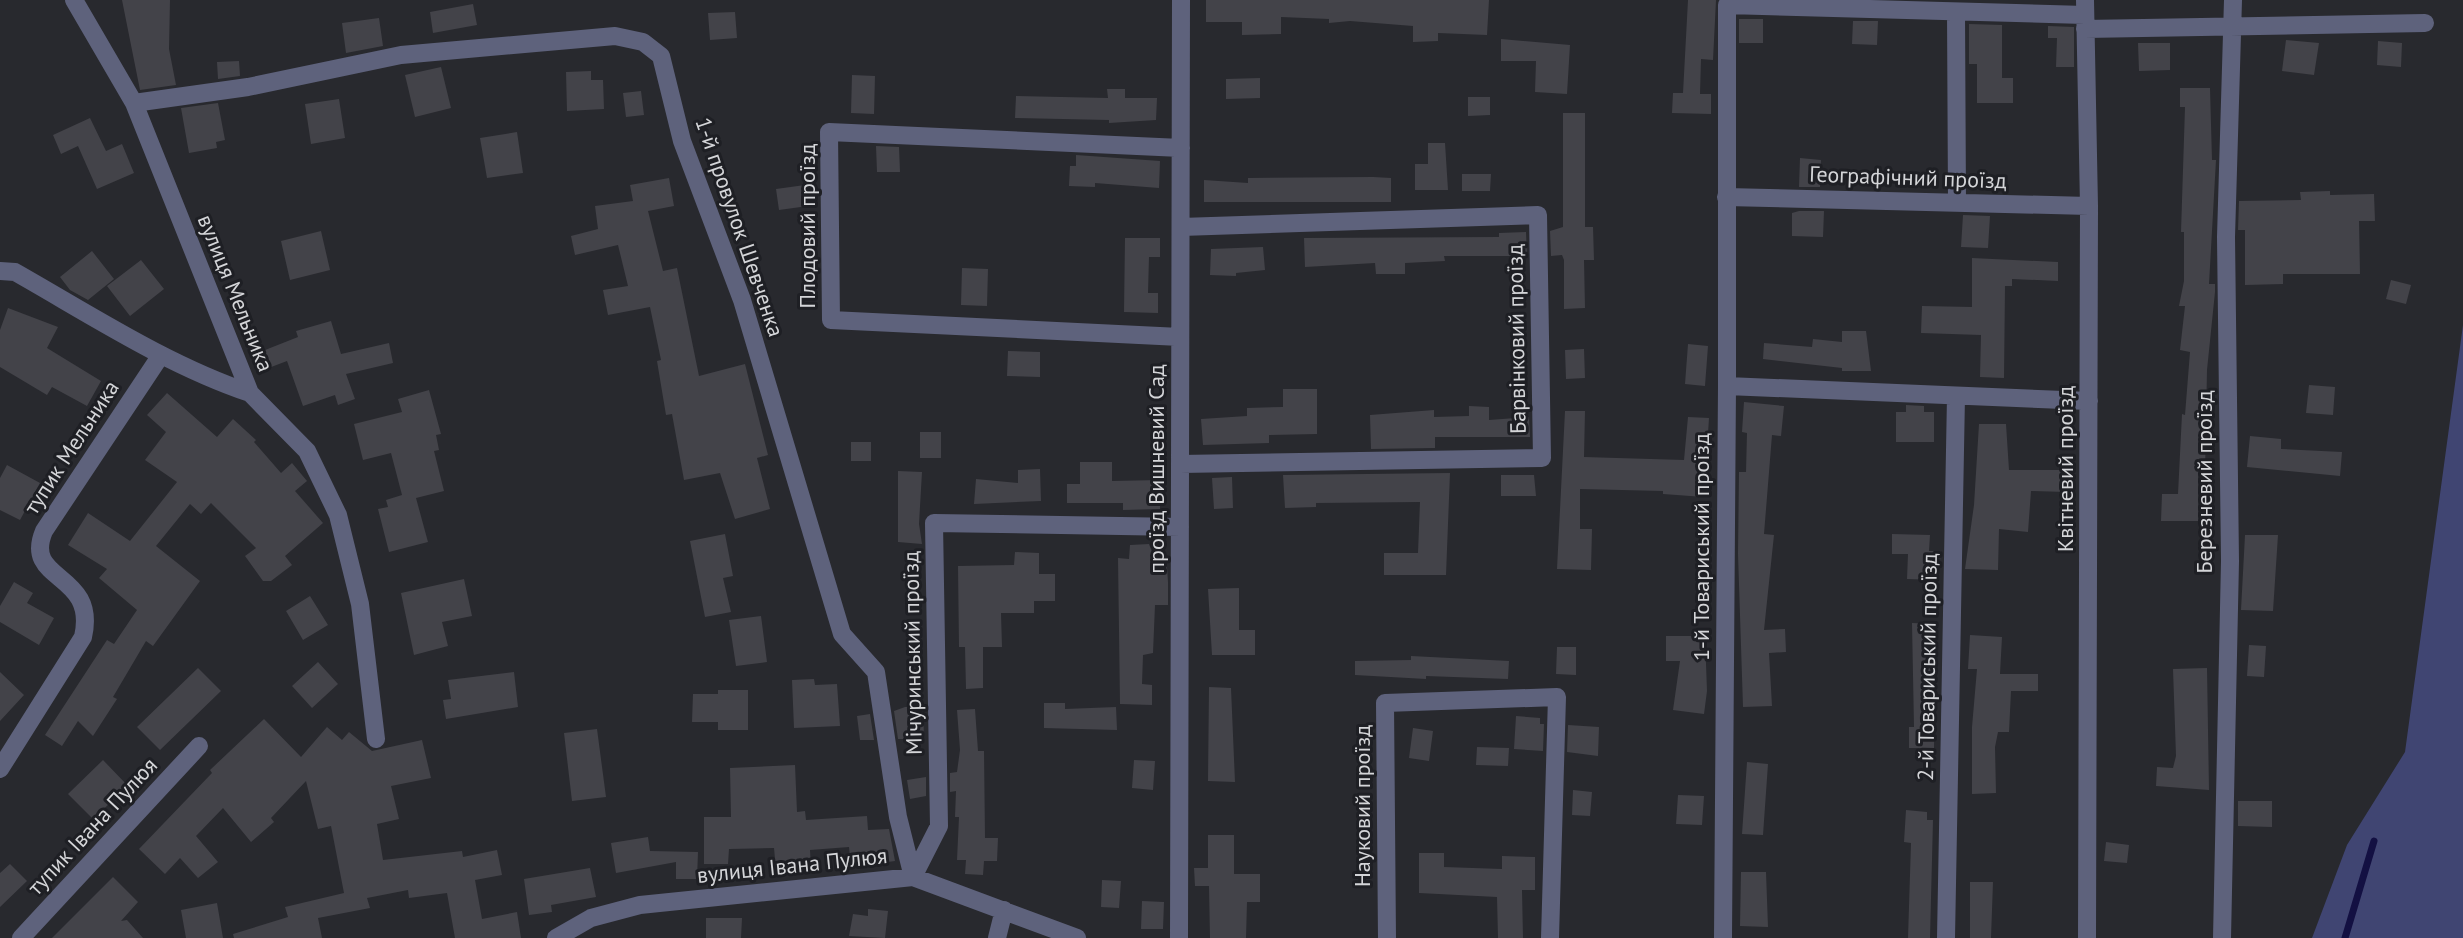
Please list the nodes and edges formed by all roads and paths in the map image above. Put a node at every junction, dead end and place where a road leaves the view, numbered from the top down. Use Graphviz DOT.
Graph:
graph roads {
  1 [pos="74,0"];
  2 [pos="1181,0"];
  3 [pos="2233,0"];
  4 [pos="1956,12"];
  5 [pos="2085,15"];
  6 [pos="2425,23"];
  7 [pos="2233,25"];
  8 [pos="134,103"];
  9 [pos="1181,148"];
  10 [pos="1726,197"];
  11 [pos="1957,203"];
  12 [pos="2089,206"];
  13 [pos="1181,227"];
  14 [pos="0,271"];
  15 [pos="1180,337"];
  16 [pos="161,355"];
  17 [pos="1727,386"];
  18 [pos="250,393"];
  19 [pos="1956,396"];
  20 [pos="2089,401"];
  21 [pos="1180,464"];
  22 [pos="1180,527"];
  23 [pos="376,739"];
  24 [pos="199,746"];
  25 [pos="0,769"];
  26 [pos="913,877"];
  27 [pos="1004,910"];
  28 [pos="21,938"];
  29 [pos="556,938"];
  30 [pos="997,938"];
  31 [pos="1077,938"];
  32 [pos="1179,938"];
  33 [pos="1387,938"];
  34 [pos="1550,938"];
  35 [pos="1723,938"];
  36 [pos="1946,938"];
  37 [pos="2087,938"];
  38 [pos="2222,938"];
  1 -- 8 [label="street, вулиця Мельника"];
  2 -- 9 [label="street, проїзд Вишневий Сад"];
  3 -- 7 [label="street, Березневий проїзд"];
  4 -- 5 [label="street"];
  4 -- 10 [label="street"];
  4 -- 11 [label="street"];
  5 -- 7 [label="street"];
  5 -- 12 [label="street, Квітневий проїзд"];
  6 -- 7 [label="street"];
  7 -- 38 [label="street, Березневий проїзд"];
  8 -- 18 [label="street, вулиця Мельника"];
  8 -- 26 [label="street, 1-й провулок Шевченка"];
  9 -- 13 [label="street, проїзд Вишневий Сад"];
  9 -- 15 [label="street, Плодовий проїзд"];
  10 -- 11 [label="street, Географічний проїзд"];
  10 -- 17 [label="street"];
  11 -- 12 [label="street, Географічний проїзд"];
  12 -- 20 [label="street, Квітневий проїзд"];
  13 -- 15 [label="street, проїзд Вишневий Сад"];
  13 -- 21 [label="street, Барвінковий проїзд"];
  14 -- 16 [label="street"];
  15 -- 21 [label="street, проїзд Вишневий Сад"];
  16 -- 18 [label="street"];
  16 -- 25 [label="street, тупик Мельника"];
  17 -- 19 [label="street"];
  17 -- 35 [label="street, 1-й Товариський проїзд"];
  18 -- 23 [label="street, вулиця Мельника"];
  19 -- 20 [label="street"];
  19 -- 36 [label="street, 2-й Товариський проїзд"];
  20 -- 37 [label="street, Квітневий проїзд"];
  21 -- 22 [label="street, проїзд Вишневий Сад"];
  22 -- 26 [label="street, Мічуринський проїзд"];
  22 -- 32 [label="street, проїзд Вишневий Сад"];
  24 -- 28 [label="street, тупик Івана Пулюя"];
  26 -- 27 [label="street, вулиця Івана Пулюя"];
  26 -- 29 [label="street, вулиця Івана Пулюя"];
  27 -- 30 [label="street"];
  27 -- 31 [label="street, вулиця Івана Пулюя"];
  33 -- 34 [label="street, Науковий проїзд"];
}
